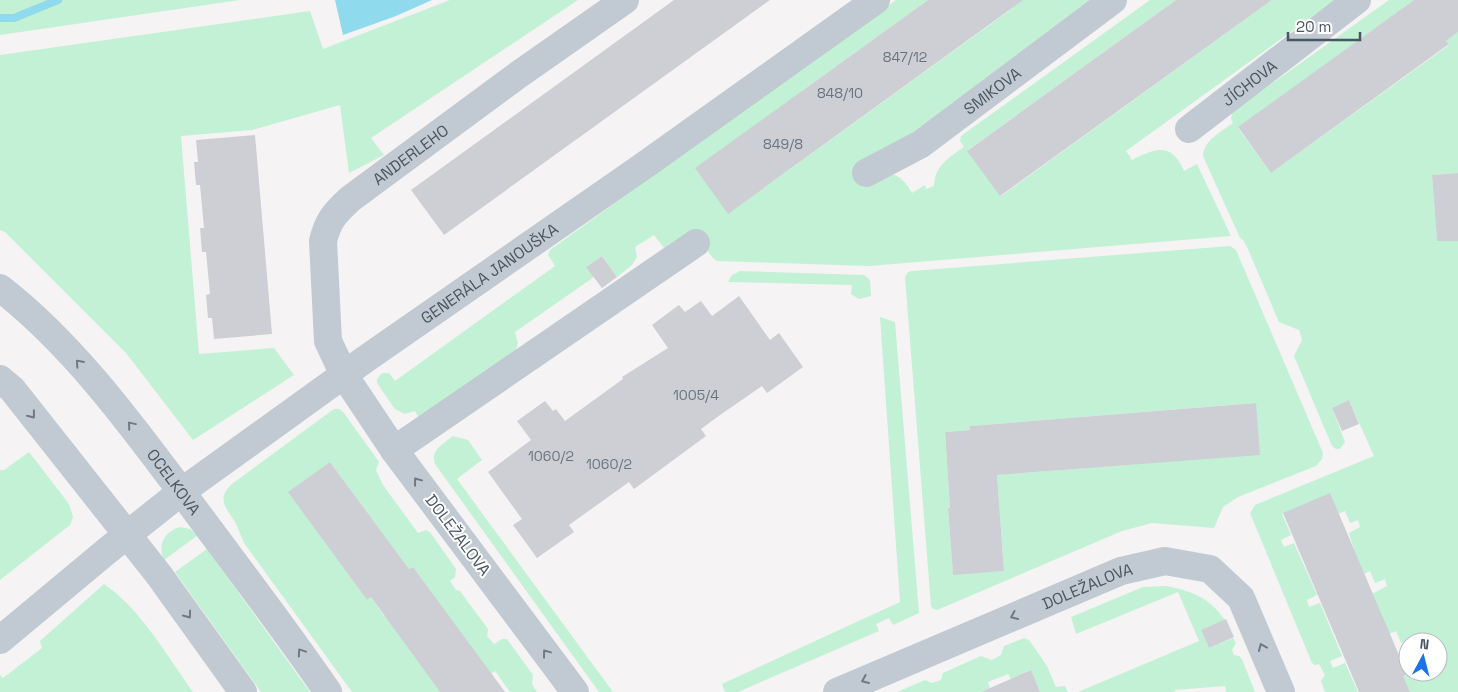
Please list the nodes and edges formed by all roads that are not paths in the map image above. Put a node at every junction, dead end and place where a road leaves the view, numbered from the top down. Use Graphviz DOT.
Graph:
graph roads {
  1 [pos="625,0"];
  2 [pos="876,0"];
  3 [pos="1114,0"];
  4 [pos="1357,0"];
  5 [pos="1188,129"];
  6 [pos="866,173"];
  7 [pos="696,243"];
  8 [pos="0,288"];
  9 [pos="344,375"];
  10 [pos="0,379"];
  11 [pos="394,450"];
  12 [pos="181,492"];
  13 [pos="118,542"];
  14 [pos="0,640"];
  15 [pos="243,692"];
  16 [pos="328,692"];
  17 [pos="575,692"];
  18 [pos="837,692"];
  19 [pos="1281,692"];
  1 -- 9 [label="street, ANDERLEHO"];
  2 -- 9 [label="street, GENERÁLA JANOUŠKA"];
  3 -- 6 [label="street, SMIKOVA"];
  4 -- 5 [label="street, JÍCHOVA"];
  7 -- 11 [label="street"];
  12 -- 8 [label="street, OCELKOVA, one-way"];
  9 -- 11 [label="street, DOLEŽALOVA"];
  9 -- 12 [label="street, GENERÁLA JANOUŠKA"];
  10 -- 13 [label="street, one-way"];
  17 -- 11 [label="street, DOLEŽALOVA, one-way"];
  12 -- 13 [label="street, GENERÁLA JANOUŠKA"];
  16 -- 12 [label="street, OCELKOVA, one-way"];
  13 -- 14 [label="street, GENERÁLA JANOUŠKA"];
  13 -- 15 [label="street, one-way"];
  19 -- 18 [label="street, DOLEŽALOVA, one-way"];
}
